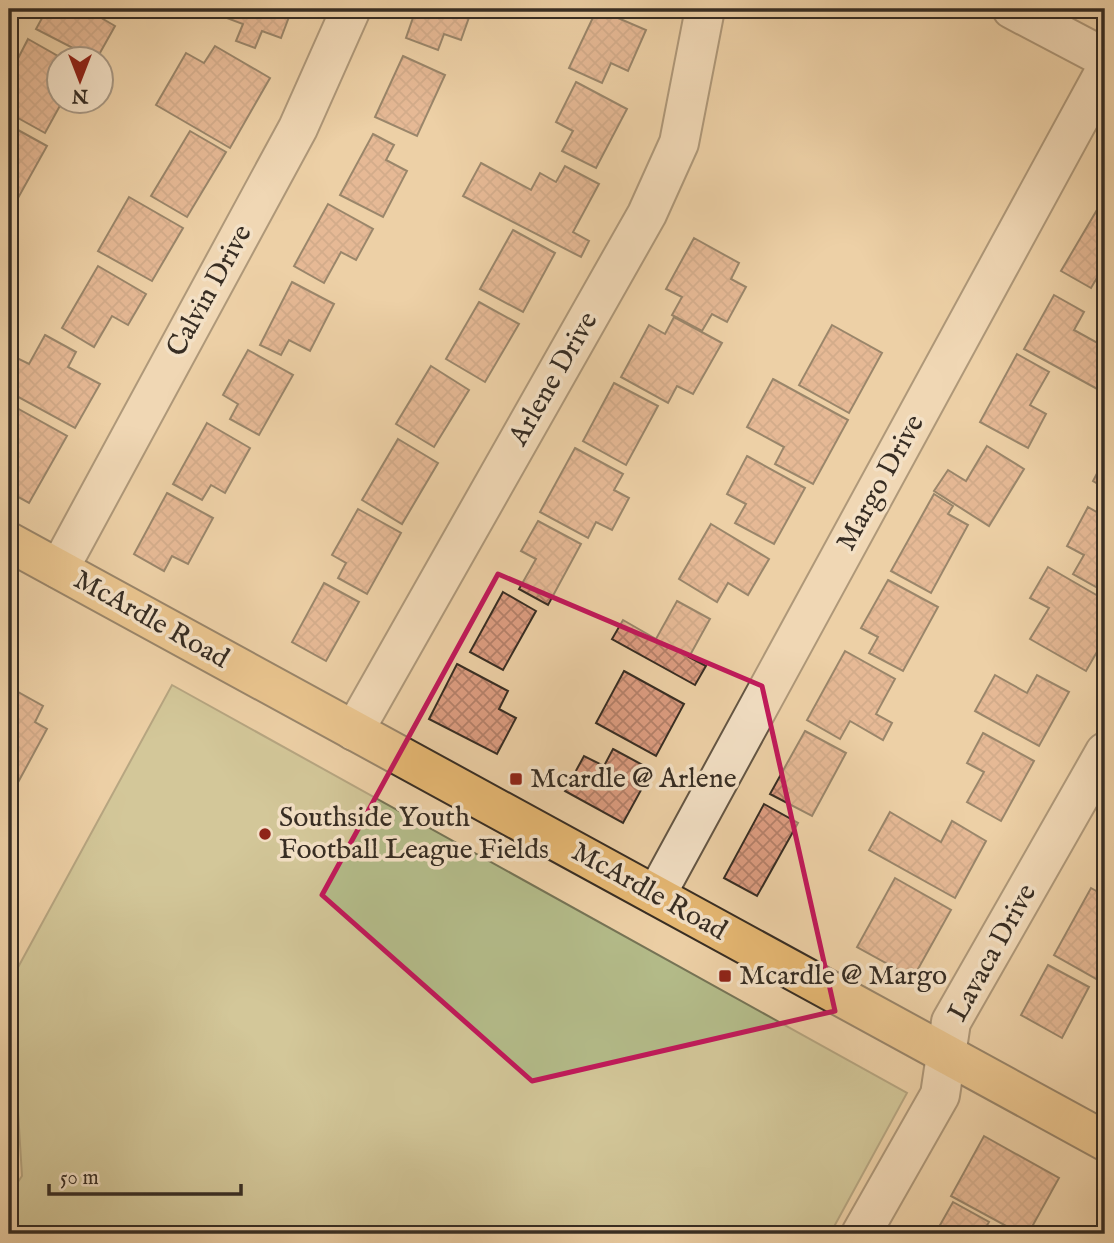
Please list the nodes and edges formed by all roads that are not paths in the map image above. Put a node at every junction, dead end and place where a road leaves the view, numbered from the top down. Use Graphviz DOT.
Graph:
graph roads {
  1 [pos="351,9"];
  2 [pos="705,9"];
  3 [pos="1012,9"];
  4 [pos="1105,58"];
  5 [pos="1105,71"];
  6 [pos="9,542"];
  7 [pos="59,569"];
  8 [pos="354,731"];
  9 [pos="1105,752"];
  10 [pos="656,895"];
  11 [pos="948,1055"];
  12 [pos="1105,1141"];
  13 [pos="861,1234"];
  1 -- 7 [label="street, Calvin Drive"];
  2 -- 8 [label="street, Arlene Drive"];
  3 -- 4 [label="street"];
  5 -- 10 [label="street, Margo Drive"];
  6 -- 7 [label="main road, McArdle Road"];
  7 -- 8 [label="main road, McArdle Road"];
  8 -- 10 [label="main road, McArdle Road"];
  9 -- 11 [label="street, Lavaca Drive"];
  10 -- 11 [label="main road, McArdle Road"];
  11 -- 12 [label="main road, McArdle Road"];
  11 -- 13 [label="street, Lavaca Drive"];
}
